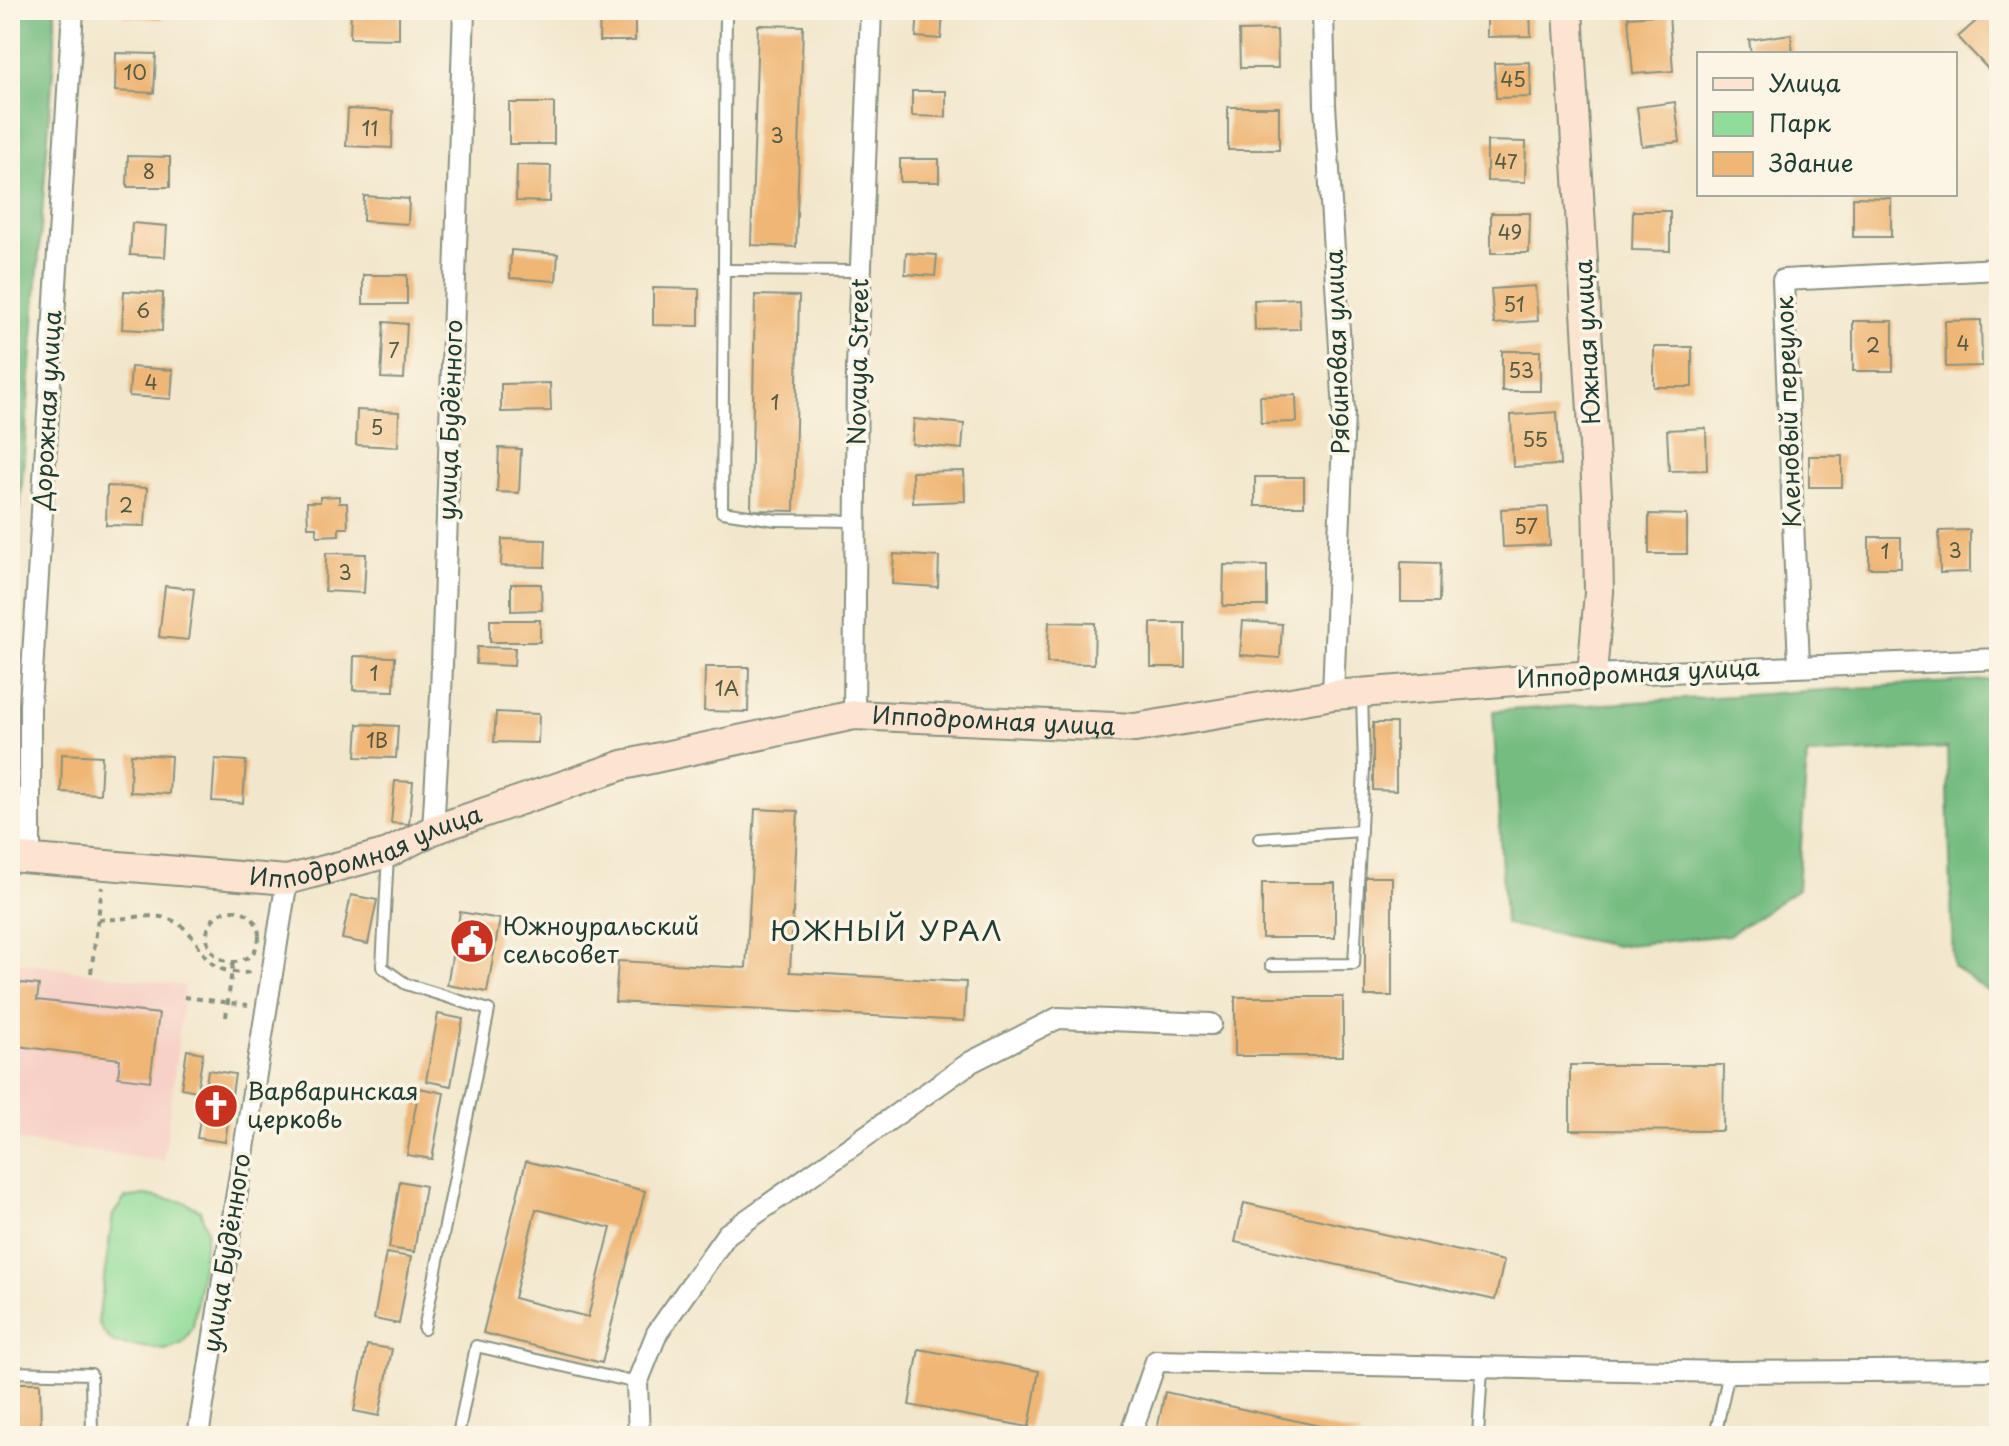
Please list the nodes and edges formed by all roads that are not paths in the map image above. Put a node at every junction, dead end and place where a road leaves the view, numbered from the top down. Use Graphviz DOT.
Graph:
graph roads {
  1 [pos="73,10"];
  2 [pos="464,10"];
  3 [pos="726,10"];
  4 [pos="871,10"];
  5 [pos="1323,10"];
  6 [pos="1568,10"];
  7 [pos="1999,269"];
  8 [pos="726,270"];
  9 [pos="861,271"];
  10 [pos="856,521"];
  11 [pos="1999,659"];
  12 [pos="1799,665"];
  13 [pos="1592,675"];
  14 [pos="1362,693"];
  15 [pos="1333,695"];
  16 [pos="854,715"];
  17 [pos="433,830"];
  18 [pos="1361,831"];
  19 [pos="1259,838"];
  20 [pos="388,853"];
  21 [pos="20,858"];
  22 [pos="287,880"];
  23 [pos="1271,965"];
  24 [pos="1211,1024"];
  25 [pos="424,1329"];
  26 [pos="1482,1369"];
  27 [pos="1999,1370"];
  28 [pos="10,1372"];
  29 [pos="1729,1372"];
  30 [pos="637,1383"];
  31 [pos="92,1436"];
  32 [pos="198,1436"];
  33 [pos="453,1436"];
  34 [pos="639,1436"];
  35 [pos="1130,1436"];
  36 [pos="1478,1436"];
  37 [pos="1715,1436"];
  1 -- 21 [label="street, Дорожная улица"];
  2 -- 17 [label="street, улица Будённого"];
  3 -- 8 [label="lane"];
  4 -- 9 [label="street, Novaya Street"];
  5 -- 15 [label="street, Рябиновая улица"];
  6 -- 13 [label="street, Южная улица"];
  7 -- 12 [label="street, Кленовый переулок"];
  8 -- 9 [label="lane"];
  8 -- 10 [label="lane"];
  9 -- 10 [label="street, Novaya Street"];
  10 -- 16 [label="street, Novaya Street"];
  11 -- 12 [label="street, Ипподромная улица"];
  12 -- 13 [label="street, Ипподромная улица"];
  13 -- 14 [label="street, Ипподромная улица"];
  14 -- 15 [label="street, Ипподромная улица"];
  14 -- 18 [label="lane"];
  15 -- 16 [label="street, Ипподромная улица"];
  16 -- 17 [label="street, Ипподромная улица"];
  17 -- 20 [label="street, Ипподромная улица"];
  18 -- 19 [label="lane"];
  18 -- 23 [label="lane"];
  20 -- 22 [label="street, Ипподромная улица"];
  20 -- 25 [label="lane"];
  21 -- 22 [label="street, Ипподромная улица"];
  22 -- 32 [label="street, улица Будённого"];
  24 -- 30 [label="street"];
  26 -- 29 [label="street"];
  26 -- 35 [label="street"];
  26 -- 36 [label="lane"];
  27 -- 29 [label="street"];
  28 -- 31 [label="lane"];
  29 -- 37 [label="lane"];
  30 -- 33 [label="lane"];
  30 -- 34 [label="street"];
}
